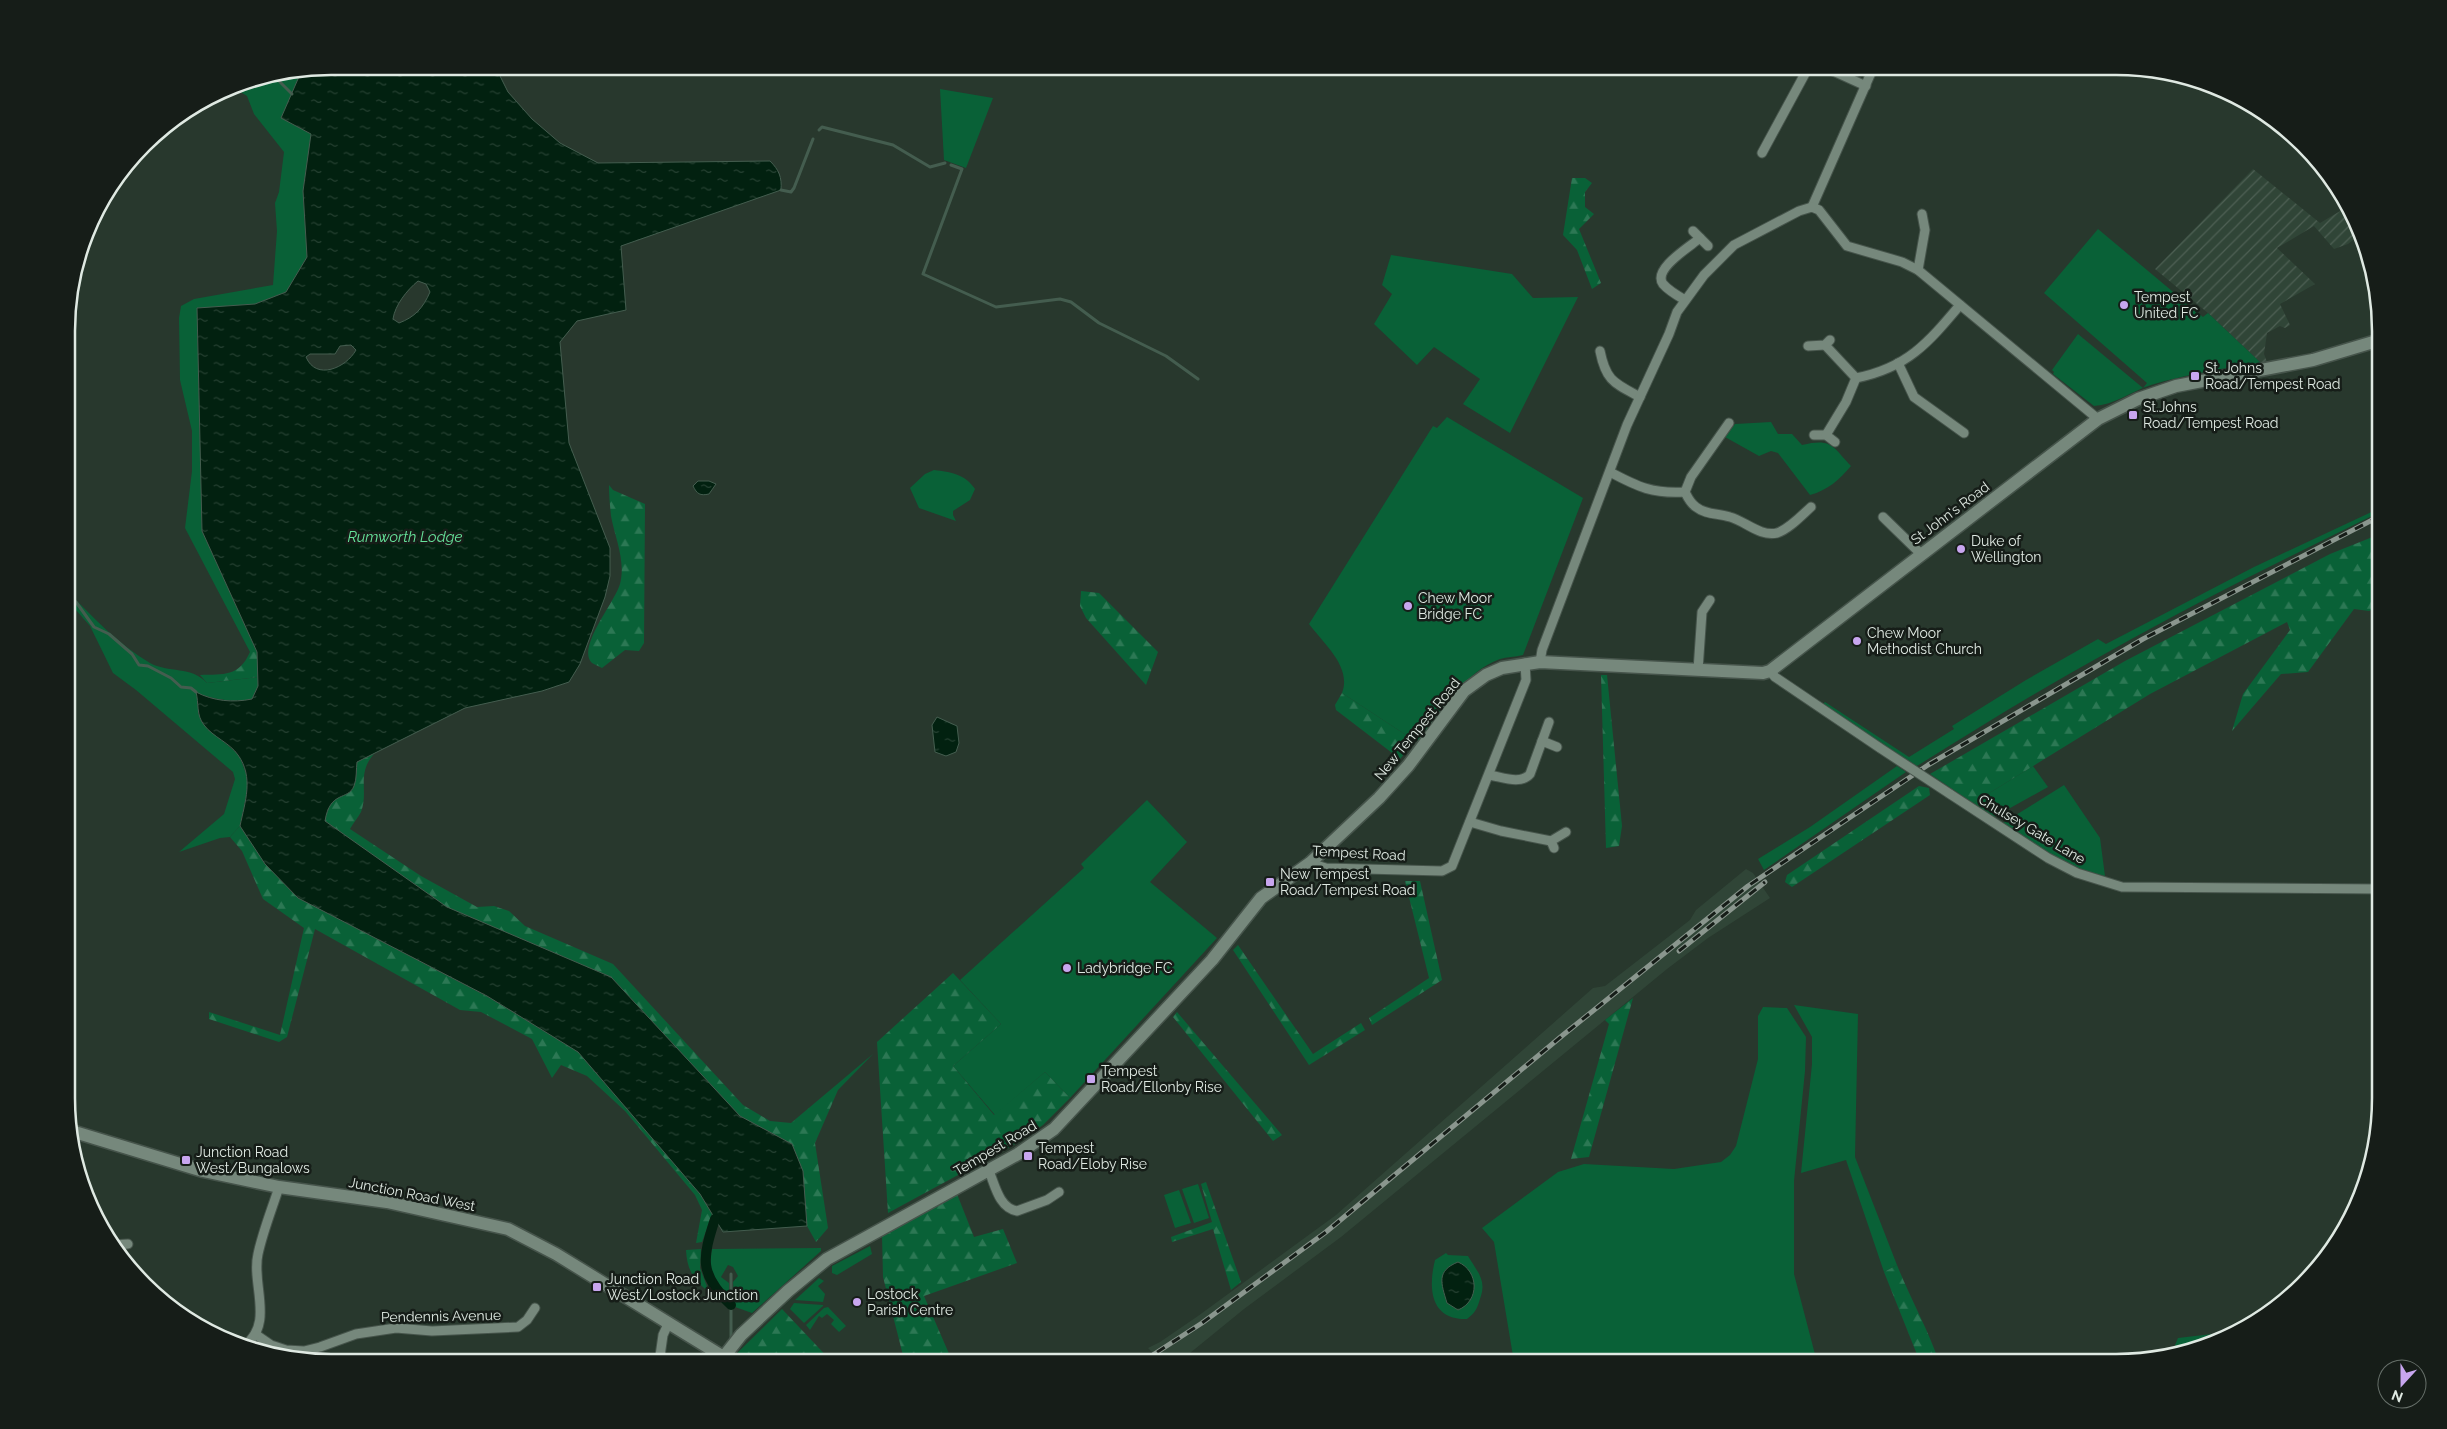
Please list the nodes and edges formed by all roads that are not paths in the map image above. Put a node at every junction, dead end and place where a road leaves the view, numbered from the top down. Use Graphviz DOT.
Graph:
graph roads {
  1 [pos="1804,75"];
  2 [pos="1842,75"];
  3 [pos="1870,75"];
  4 [pos="1866,86"];
  5 [pos="1762,153"];
  6 [pos="1812,207"];
  7 [pos="1922,214"];
  8 [pos="1692,231"];
  9 [pos="1700,238"];
  10 [pos="1708,246"];
  11 [pos="1918,270"];
  12 [pos="1685,300"];
  13 [pos="1960,305"];
  14 [pos="2372,342"];
  15 [pos="1808,346"];
  16 [pos="1600,351"];
  17 [pos="1898,363"];
  18 [pos="1856,378"];
  19 [pos="1640,397"];
  20 [pos="2098,419"];
  21 [pos="1729,423"];
  22 [pos="1964,434"];
  23 [pos="1814,435"];
  24 [pos="1826,435"];
  25 [pos="1834,442"];
  26 [pos="1610,472"];
  27 [pos="1685,492"];
  28 [pos="1811,507"];
  29 [pos="1883,517"];
  30 [pos="1921,554"];
  31 [pos="1710,600"];
  32 [pos="1695,604"];
  33 [pos="1702,612"];
  34 [pos="1540,662"];
  35 [pos="1524,663"];
  36 [pos="1698,670"];
  37 [pos="1770,670"];
  38 [pos="1549,722"];
  39 [pos="1542,742"];
  40 [pos="1557,747"];
  41 [pos="1489,775"];
  42 [pos="1470,822"];
  43 [pos="1566,832"];
  44 [pos="1310,863"];
  45 [pos="2372,889"];
  46 [pos="77,1133"];
  47 [pos="988,1170"];
  48 [pos="279,1186"];
  49 [pos="1060,1192"];
  50 [pos="121,1244"];
  51 [pos="128,1244"];
  52 [pos="534,1308"];
  53 [pos="669,1322"];
  54 [pos="255,1334"];
  55 [pos="249,1340"];
  56 [pos="286,1350"];
  57 [pos="286,1350"];
  58 [pos="660,1354"];
  59 [pos="714,1354"];
  60 [pos="725,1354"];
  1 -- 5 [label="street"];
  2 -- 4 [label="street"];
  3 -- 4 [label="street"];
  4 -- 6 [label="street"];
  6 -- 11 [label="street"];
  6 -- 12 [label="street"];
  7 -- 11 [label="street"];
  8 -- 9 [label="street"];
  9 -- 10 [label="street"];
  9 -- 12 [label="street"];
  11 -- 13 [label="street"];
  12 -- 19 [label="street"];
  13 -- 17 [label="street"];
  13 -- 20 [label="street"];
  14 -- 20 [label="street, St John's Road"];
  15 -- 18 [label="street"];
  16 -- 19 [label="street"];
  17 -- 18 [label="street"];
  17 -- 22 [label="street"];
  18 -- 24 [label="street"];
  19 -- 26 [label="street"];
  20 -- 30 [label="street, St John's Road"];
  21 -- 27 [label="street"];
  23 -- 24 [label="street"];
  24 -- 25 [label="street"];
  26 -- 27 [label="street"];
  26 -- 34 [label="street"];
  27 -- 28 [label="street"];
  29 -- 30 [label="street"];
  30 -- 37 [label="street, St John's Road"];
  31 -- 33 [label="street"];
  32 -- 33 [label="street"];
  33 -- 36 [label="street"];
  34 -- 35 [label="street, New Tempest Road"];
  34 -- 36 [label="street"];
  35 -- 41 [label="street, Tempest Road"];
  35 -- 44 [label="street, New Tempest Road"];
  36 -- 37 [label="street"];
  37 -- 45 [label="street, Chulsey Gate Lane, bridge"];
  38 -- 39 [label="street"];
  39 -- 40 [label="street"];
  39 -- 41 [label="street"];
  41 -- 42 [label="street, Tempest Road"];
  42 -- 43 [label="street"];
  42 -- 44 [label="street, Tempest Road"];
  44 -- 47 [label="street, Tempest Road"];
  46 -- 48 [label="street, Junction Road West"];
  47 -- 49 [label="street"];
  47 -- 60 [label="street, Tempest Road"];
  48 -- 53 [label="street, Junction Road West"];
  48 -- 54 [label="street"];
  50 -- 51 [label="street"];
  52 -- 56 [label="street, Pendennis Avenue"];
  53 -- 58 [label="street"];
  53 -- 59 [label="street, Junction Road West"];
  54 -- 55 [label="street"];
  54 -- 57 [label="street, Pendennis Avenue"];
}
